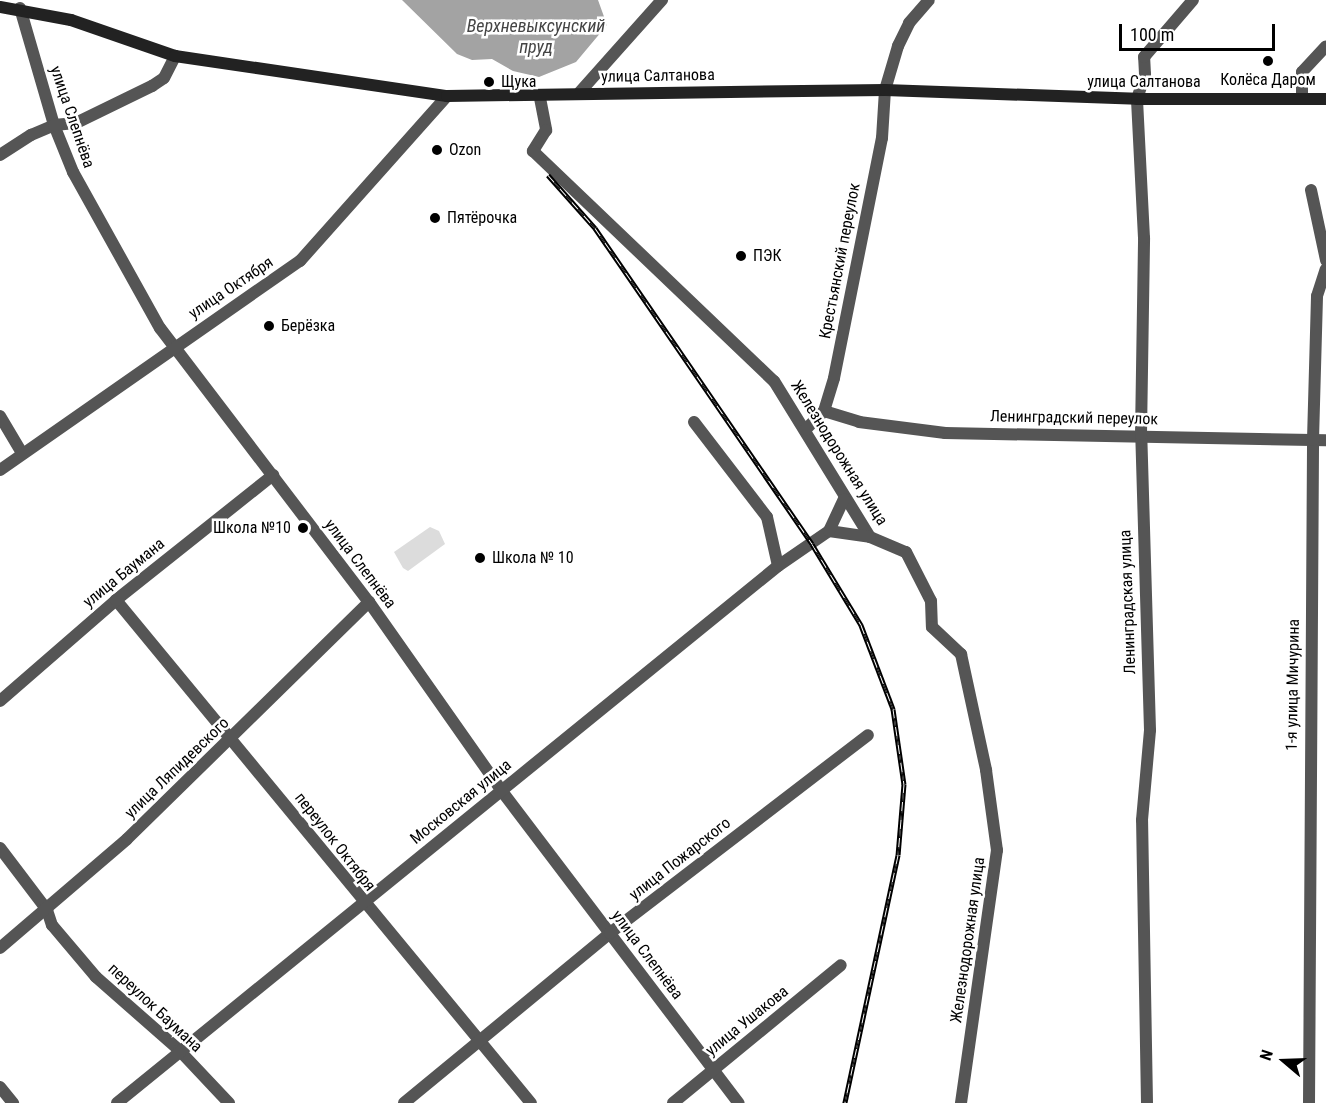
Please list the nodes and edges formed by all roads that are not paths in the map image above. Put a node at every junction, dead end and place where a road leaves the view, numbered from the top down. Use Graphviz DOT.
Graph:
graph roads {
  1 [pos="662,0"];
  2 [pos="929,0"];
  3 [pos="1193,0"];
  4 [pos="0,7"];
  5 [pos="20,9"];
  6 [pos="1326,46"];
  7 [pos="174,56"];
  8 [pos="885,90"];
  9 [pos="579,93"];
  10 [pos="447,96"];
  11 [pos="540,98"];
  12 [pos="1302,98"];
  13 [pos="1137,99"];
  14 [pos="1326,99"];
  15 [pos="54,125"];
  16 [pos="0,155"];
  17 [pos="1311,190"];
  18 [pos="1326,260"];
  19 [pos="1326,269"];
  20 [pos="173,347"];
  21 [pos="824,411"];
  22 [pos="0,416"];
  23 [pos="694,422"];
  24 [pos="806,430"];
  25 [pos="1141,434"];
  26 [pos="1320,440"];
  27 [pos="22,453"];
  28 [pos="0,470"];
  29 [pos="273,475"];
  30 [pos="844,499"];
  31 [pos="829,531"];
  32 [pos="870,537"];
  33 [pos="778,566"];
  34 [pos="116,600"];
  35 [pos="369,602"];
  36 [pos="0,701"];
  37 [pos="868,735"];
  38 [pos="232,737"];
  39 [pos="501,790"];
  40 [pos="0,848"];
  41 [pos="363,903"];
  42 [pos="47,910"];
  43 [pos="610,933"];
  44 [pos="0,948"];
  45 [pos="841,965"];
  46 [pos="477,1040"];
  47 [pos="179,1050"];
  48 [pos="714,1069"];
  49 [pos="0,1087"];
  50 [pos="13,1103"];
  51 [pos="117,1103"];
  52 [pos="229,1103"];
  53 [pos="404,1103"];
  54 [pos="531,1103"];
  55 [pos="673,1103"];
  56 [pos="740,1103"];
  57 [pos="962,1103"];
  58 [pos="1147,1103"];
  59 [pos="1309,1103"];
  1 -- 9 [label="street"];
  2 -- 8 [label="street, Крестьянский переулок"];
  3 -- 13 [label="street, Ленинградская улица"];
  4 -- 5 [label="main road, улица Салтанова"];
  5 -- 7 [label="main road, улица Салтанова"];
  5 -- 15 [label="street, улица Слепнёва"];
  6 -- 12 [label="street"];
  7 -- 10 [label="main road, улица Салтанова"];
  7 -- 15 [label="street"];
  8 -- 9 [label="main road, улица Салтанова"];
  8 -- 13 [label="main road, улица Салтанова"];
  8 -- 21 [label="street, Крестьянский переулок"];
  9 -- 11 [label="main road, улица Салтанова"];
  10 -- 11 [label="main road, улица Салтанова"];
  10 -- 20 [label="street, улица Октября"];
  11 -- 24 [label="street, Железнодорожная улица"];
  12 -- 13 [label="main road, улица Салтанова"];
  12 -- 14 [label="main road, улица Салтанова"];
  13 -- 25 [label="street, Ленинградская улица"];
  15 -- 16 [label="street"];
  15 -- 20 [label="street, улица Слепнёва"];
  17 -- 18 [label="street"];
  19 -- 26 [label="street, 1-я улица Мичурина"];
  20 -- 27 [label="street, улица Октября"];
  20 -- 29 [label="street, улица Слепнёва"];
  21 -- 24 [label="street, Крестьянский переулок"];
  21 -- 25 [label="street, Ленинградский переулок"];
  22 -- 27 [label="street"];
  23 -- 33 [label="street"];
  24 -- 30 [label="street, Железнодорожная улица"];
  25 -- 26 [label="street, Ленинградский переулок"];
  25 -- 58 [label="street, Ленинградская улица"];
  26 -- 59 [label="street, 1-я улица Мичурина"];
  27 -- 28 [label="street, улица Октября"];
  29 -- 34 [label="street, улица Баумана"];
  29 -- 35 [label="street, улица Слепнёва"];
  30 -- 31 [label="street"];
  30 -- 32 [label="street, Железнодорожная улица"];
  31 -- 32 [label="street"];
  31 -- 33 [label="street, Московская улица"];
  32 -- 57 [label="street, Железнодорожная улица"];
  33 -- 39 [label="street, Московская улица"];
  34 -- 36 [label="street, улица Баумана"];
  34 -- 38 [label="street, переулок Октября"];
  35 -- 38 [label="street, улица Ляпидевского"];
  35 -- 39 [label="street, улица Слепнёва"];
  37 -- 43 [label="street, улица Пожарского"];
  38 -- 41 [label="street, переулок Октября"];
  38 -- 42 [label="street, улица Ляпидевского"];
  39 -- 41 [label="street, Московская улица"];
  39 -- 43 [label="street, улица Слепнёва"];
  40 -- 42 [label="street, переулок Баумана"];
  41 -- 46 [label="street, переулок Октября"];
  41 -- 47 [label="street, Московская улица"];
  42 -- 44 [label="street, улица Ляпидевского"];
  42 -- 47 [label="street, переулок Баумана"];
  43 -- 46 [label="street, улица Пожарского"];
  43 -- 48 [label="street, улица Слепнёва"];
  45 -- 48 [label="street, улица Ушакова"];
  46 -- 53 [label="street, улица Пожарского"];
  46 -- 54 [label="street, переулок Октября"];
  47 -- 51 [label="street, Московская улица"];
  47 -- 52 [label="street, переулок Баумана"];
  48 -- 55 [label="street, улица Ушакова"];
  48 -- 56 [label="street, улица Слепнёва"];
  49 -- 50 [label="street"];
}
